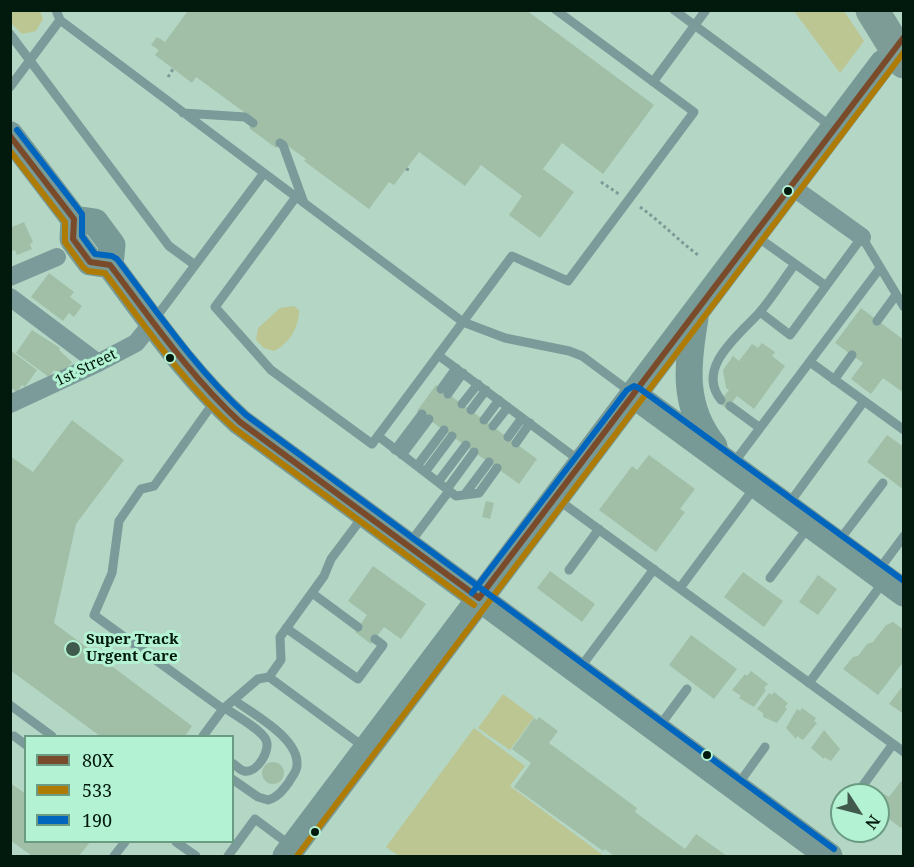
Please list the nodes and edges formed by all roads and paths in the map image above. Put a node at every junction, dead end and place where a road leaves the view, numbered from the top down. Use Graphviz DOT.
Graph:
graph roads {
  1 [pos="56,10"];
  2 [pos="556,10"];
  3 [pos="674,10"];
  4 [pos="706,10"];
  5 [pos="874,13"];
  6 [pos="60,20"];
  7 [pos="695,26"];
  8 [pos="10,34"];
  9 [pos="30,60"];
  10 [pos="893,63"];
  11 [pos="174,69"];
  12 [pos="168,77"];
  13 [pos="653,82"];
  14 [pos="10,87"];
  15 [pos="183,113"];
  16 [pos="253,123"];
  17 [pos="834,129"];
  18 [pos="10,135"];
  19 [pos="280,143"];
  20 [pos="264,173"];
  21 [pos="601,182"];
  22 [pos="791,186"];
  23 [pos="300,200"];
  24 [pos="628,200"];
  25 [pos="754,235"];
  26 [pos="862,237"];
  27 [pos="698,255"];
  28 [pos="57,257"];
  29 [pos="795,264"];
  30 [pos="195,265"];
  31 [pos="880,268"];
  32 [pos="10,277"];
  33 [pos="826,286"];
  34 [pos="897,295"];
  35 [pos="10,297"];
  36 [pos="903,307"];
  37 [pos="696,311"];
  38 [pos="760,312"];
  39 [pos="877,321"];
  40 [pos="153,322"];
  41 [pos="463,322"];
  42 [pos="438,355"];
  43 [pos="852,356"];
  44 [pos="810,362"];
  45 [pos="99,363"];
  46 [pos="460,371"];
  47 [pos="834,380"];
  48 [pos="482,387"];
  49 [pos="444,391"];
  50 [pos="634,395"];
  51 [pos="216,400"];
  52 [pos="499,400"];
  53 [pos="864,401"];
  54 [pos="10,404"];
  55 [pos="467,407"];
  56 [pos="508,407"];
  57 [pos="425,417"];
  58 [pos="484,420"];
  59 [pos="526,421"];
  60 [pos="493,426"];
  61 [pos="760,428"];
  62 [pos="903,430"];
  63 [pos="378,436"];
  64 [pos="512,440"];
  65 [pos="466,446"];
  66 [pos="399,452"];
  67 [pos="474,452"];
  68 [pos="582,462"];
  69 [pos="730,465"];
  70 [pos="417,466"];
  71 [pos="425,472"];
  72 [pos="438,482"];
  73 [pos="883,483"];
  74 [pos="757,485"];
  75 [pos="448,490"];
  76 [pos="465,495"];
  77 [pos="555,498"];
  78 [pos="786,507"];
  79 [pos="364,514"];
  80 [pos="810,524"];
  81 [pos="599,530"];
  82 [pos="903,536"];
  83 [pos="837,544"];
  84 [pos="408,545"];
  85 [pos="654,569"];
  86 [pos="569,570"];
  87 [pos="770,578"];
  88 [pos="888,582"];
  89 [pos="680,588"];
  90 [pos="312,594"];
  91 [pos="479,598"];
  92 [pos="358,627"];
  93 [pos="286,628"];
  94 [pos="375,639"];
  95 [pos="578,671"];
  96 [pos="269,677"];
  97 [pos="809,683"];
  98 [pos="687,689"];
  99 [pos="234,700"];
  100 [pos="10,705"];
  101 [pos="224,709"];
  102 [pos="657,729"];
  103 [pos="51,735"];
  104 [pos="204,735"];
  105 [pos="14,736"];
  106 [pos="24,744"];
  107 [pos="893,744"];
  108 [pos="765,747"];
  109 [pos="367,749"];
  110 [pos="903,752"];
  111 [pos="234,764"];
  112 [pos="234,779"];
  113 [pos="865,783"];
  114 [pos="736,788"];
  115 [pos="124,843"];
  116 [pos="177,843"];
  117 [pos="290,852"];
  118 [pos="114,856"];
  119 [pos="196,856"];
  120 [pos="228,856"];
  121 [pos="829,856"];
  1 -- 6 [label="lane"];
  2 -- 13 [label="lane"];
  3 -- 7 [label="lane"];
  4 -- 7 [label="lane"];
  5 -- 10 [label="highway"];
  6 -- 9 [label="lane"];
  6 -- 15 [label="lane"];
  7 -- 13 [label="lane"];
  7 -- 17 [label="lane"];
  8 -- 9 [label="lane"];
  9 -- 14 [label="lane"];
  9 -- 30 [label="lane"];
  10 -- 17 [label="main road"];
  11 -- 12 [label="path"];
  13 -- 24 [label="lane"];
  15 -- 16 [label="lane"];
  15 -- 20 [label="lane"];
  17 -- 22 [label="main road"];
  18 -- 40 [label="main road"];
  19 -- 23 [label="lane"];
  20 -- 23 [label="lane"];
  20 -- 30 [label="lane"];
  21 -- 24 [label="path"];
  22 -- 25 [label="main road"];
  22 -- 26 [label="street"];
  23 -- 41 [label="lane"];
  23 -- 63 [label="lane"];
  24 -- 27 [label="path"];
  24 -- 41 [label="lane"];
  25 -- 29 [label="lane"];
  25 -- 37 [label="main road"];
  26 -- 31 [label="lane"];
  26 -- 33 [label="lane"];
  28 -- 32 [label="street"];
  29 -- 33 [label="lane"];
  29 -- 38 [label="lane"];
  30 -- 40 [label="lane"];
  31 -- 34 [label="lane"];
  31 -- 44 [label="lane"];
  33 -- 38 [label="lane"];
  34 -- 36 [label="lane"];
  34 -- 39 [label="lane"];
  35 -- 45 [label="street"];
  37 -- 50 [label="main road"];
  37 -- 69 [label="main road"];
  38 -- 61 [label="lane"];
  40 -- 45 [label="street, 1st Street"];
  40 -- 51 [label="main road"];
  41 -- 42 [label="lane"];
  41 -- 50 [label="lane"];
  42 -- 46 [label="lane"];
  42 -- 63 [label="lane"];
  43 -- 47 [label="lane"];
  44 -- 47 [label="lane"];
  44 -- 61 [label="lane"];
  45 -- 54 [label="street, 1st Street"];
  46 -- 48 [label="lane"];
  46 -- 49 [label="lane"];
  47 -- 53 [label="lane"];
  48 -- 52 [label="lane"];
  48 -- 55 [label="lane"];
  50 -- 68 [label="main road"];
  50 -- 69 [label="main road"];
  51 -- 79 [label="main road"];
  51 -- 101 [label="lane"];
  52 -- 56 [label="lane"];
  52 -- 58 [label="lane"];
  53 -- 62 [label="lane"];
  53 -- 78 [label="lane"];
  56 -- 59 [label="lane"];
  56 -- 60 [label="lane"];
  57 -- 66 [label="lane"];
  59 -- 64 [label="lane"];
  59 -- 68 [label="lane"];
  61 -- 69 [label="lane"];
  63 -- 66 [label="lane"];
  65 -- 72 [label="lane"];
  66 -- 70 [label="lane"];
  67 -- 75 [label="lane"];
  68 -- 77 [label="main road"];
  69 -- 74 [label="main road"];
  70 -- 71 [label="lane"];
  70 -- 71 [label="lane"];
  71 -- 72 [label="lane"];
  72 -- 75 [label="lane"];
  73 -- 83 [label="lane"];
  74 -- 78 [label="main road"];
  74 -- 89 [label="lane"];
  75 -- 76 [label="lane"];
  75 -- 84 [label="lane"];
  76 -- 76 [label="lane"];
  77 -- 81 [label="lane"];
  77 -- 91 [label="main road"];
  78 -- 80 [label="main road"];
  79 -- 84 [label="main road"];
  79 -- 90 [label="lane"];
  80 -- 83 [label="main road"];
  80 -- 87 [label="lane"];
  81 -- 85 [label="lane"];
  81 -- 86 [label="lane"];
  82 -- 88 [label="lane"];
  83 -- 88 [label="main road"];
  84 -- 91 [label="main road"];
  85 -- 89 [label="lane"];
  85 -- 95 [label="lane"];
  88 -- 97 [label="lane"];
  89 -- 97 [label="lane"];
  90 -- 92 [label="lane"];
  90 -- 93 [label="lane"];
  91 -- 95 [label="main road"];
  91 -- 109 [label="main road"];
  93 -- 94 [label="lane"];
  93 -- 96 [label="lane"];
  95 -- 102 [label="main road"];
  96 -- 99 [label="lane"];
  96 -- 109 [label="lane"];
  97 -- 107 [label="lane"];
  98 -- 102 [label="lane"];
  99 -- 101 [label="lane"];
  99 -- 112 [label="lane"];
  100 -- 103 [label="lane"];
  101 -- 104 [label="lane"];
  101 -- 111 [label="lane"];
  102 -- 114 [label="main road"];
  105 -- 106 [label="lane"];
  107 -- 110 [label="lane"];
  107 -- 113 [label="lane"];
  108 -- 114 [label="lane"];
  109 -- 117 [label="main road"];
  114 -- 121 [label="main road"];
  115 -- 118 [label="lane"];
  116 -- 119 [label="lane"];
  117 -- 120 [label="lane"];
}
